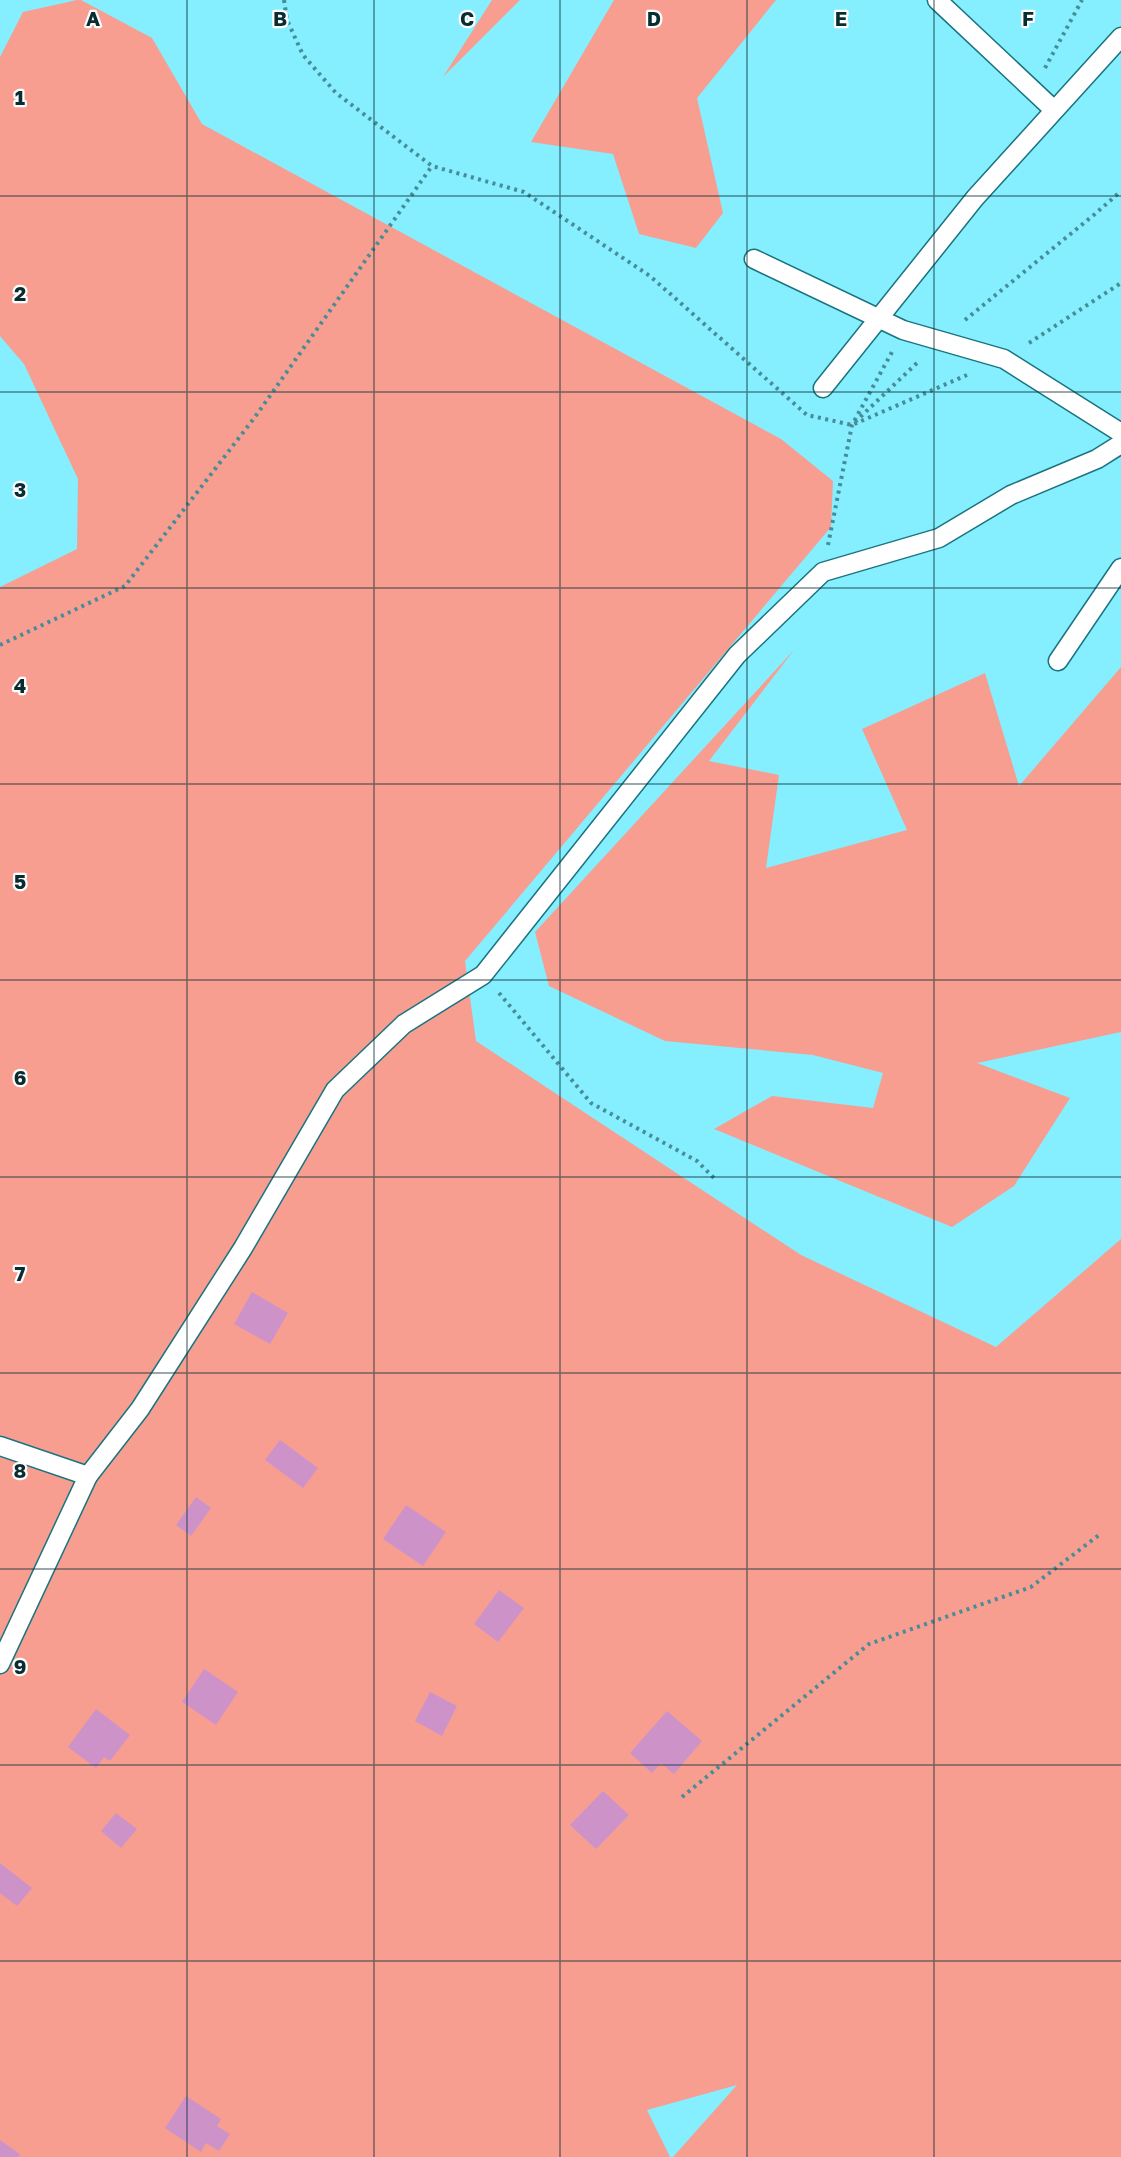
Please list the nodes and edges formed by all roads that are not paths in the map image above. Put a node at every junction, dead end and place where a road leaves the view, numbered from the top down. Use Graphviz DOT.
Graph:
graph roads {
  1 [pos="937,0"];
  2 [pos="1121,37"];
  3 [pos="1054,110"];
  4 [pos="754,259"];
  5 [pos="879,319"];
  6 [pos="823,388"];
  7 [pos="1121,434"];
  8 [pos="1121,444"];
  9 [pos="1121,568"];
  10 [pos="1058,661"];
  11 [pos="0,1446"];
  12 [pos="88,1476"];
  13 [pos="0,1664"];
  1 -- 3 [label="lane"];
  2 -- 3 [label="lane"];
  3 -- 5 [label="lane"];
  4 -- 5 [label="lane"];
  5 -- 6 [label="lane"];
  5 -- 7 [label="lane"];
  8 -- 12 [label="lane"];
  9 -- 10 [label="lane"];
  11 -- 12 [label="lane"];
  12 -- 13 [label="lane"];
}
